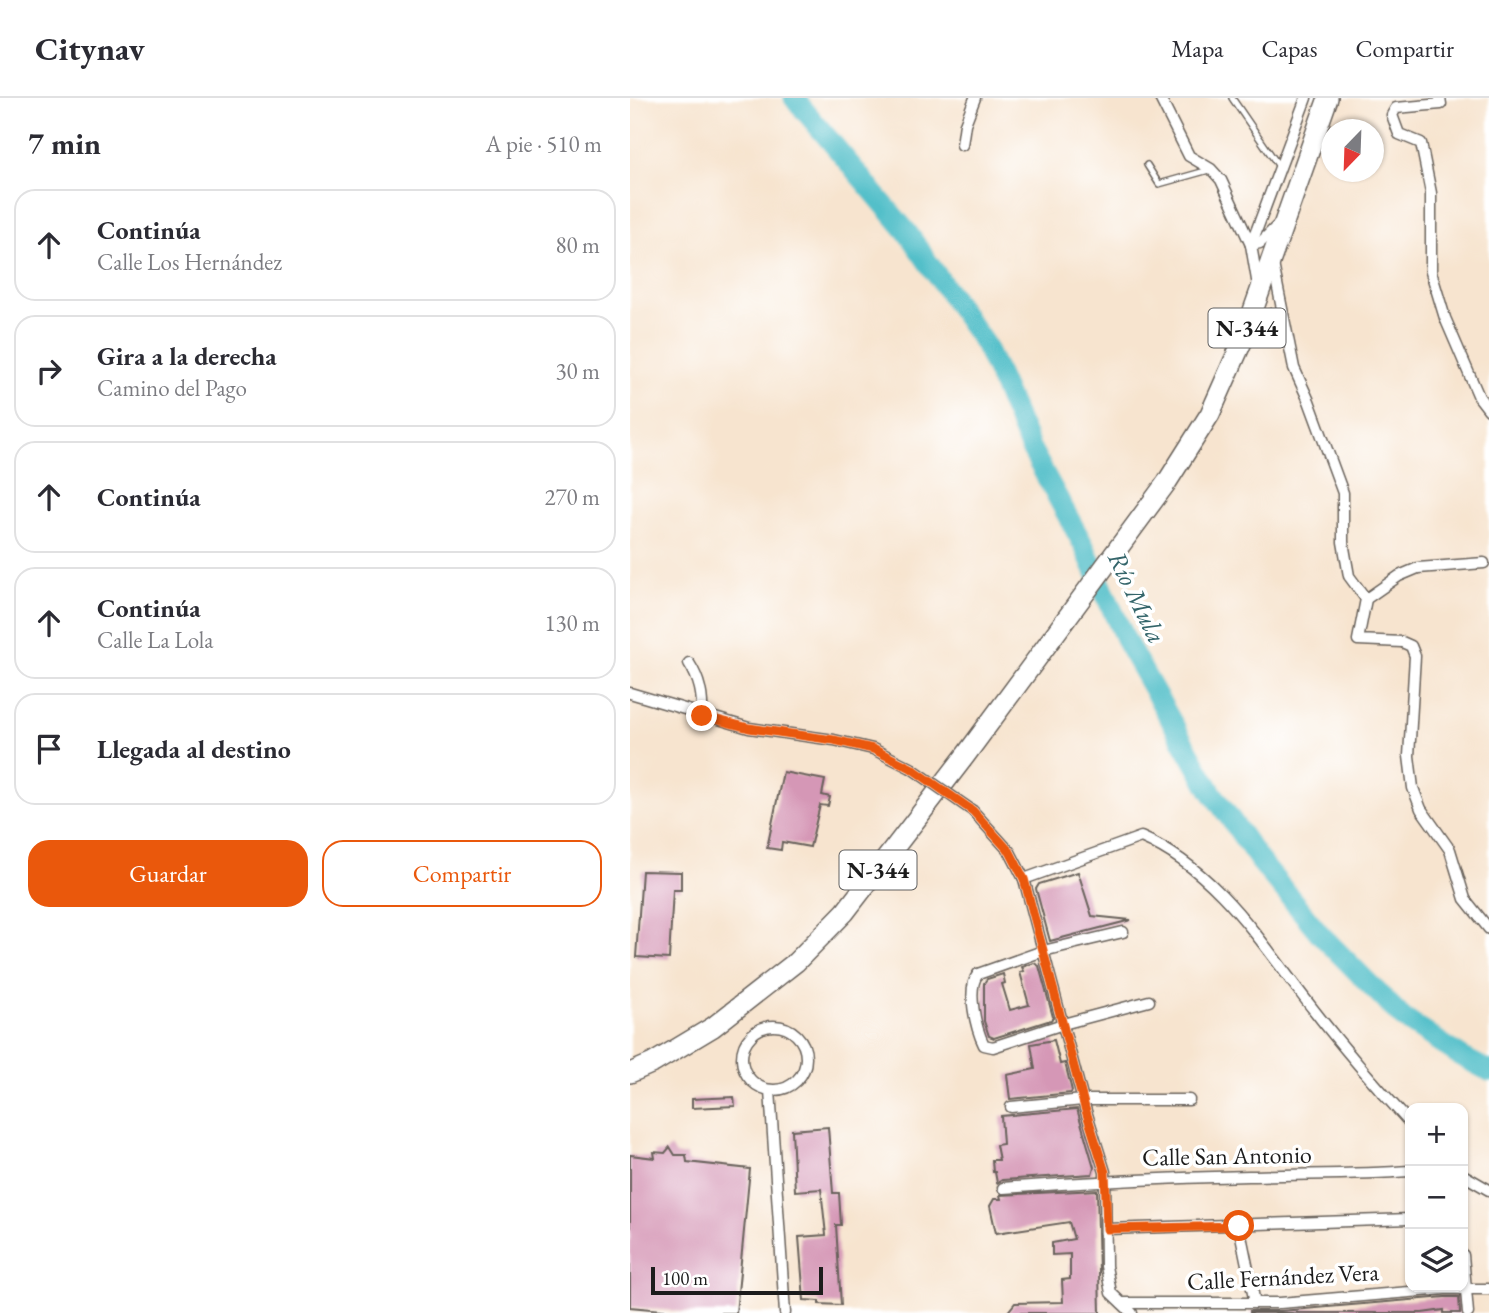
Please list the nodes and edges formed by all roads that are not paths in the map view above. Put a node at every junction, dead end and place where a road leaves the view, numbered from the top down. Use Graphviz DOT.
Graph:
graph roads {
  1 [pos="975,98"];
  2 [pos="1160,98"];
  3 [pos="1232,98"];
  4 [pos="1306,98"];
  5 [pos="1328,98"];
  6 [pos="1440,98"];
  7 [pos="962,145"];
  8 [pos="1147,165"];
  9 [pos="1280,168"];
  10 [pos="1211,169"];
  11 [pos="1286,217"];
  12 [pos="1251,245"];
  13 [pos="1272,261"];
  14 [pos="1259,296"];
  15 [pos="1282,316"];
  16 [pos="1242,342"];
  17 [pos="1489,410"];
  18 [pos="1484,563"];
  19 [pos="1366,598"];
  20 [pos="689,663"];
  21 [pos="630,693"];
  22 [pos="702,716"];
  23 [pos="1024,879"];
  24 [pos="1489,929"];
  25 [pos="1123,932"];
  26 [pos="1043,951"];
  27 [pos="1149,1001"];
  28 [pos="1063,1024"];
  29 [pos="630,1073"];
  30 [pos="770,1090"];
  31 [pos="1083,1100"];
  32 [pos="1189,1100"];
  33 [pos="1011,1107"];
  34 [pos="1405,1117"];
  35 [pos="1405,1171"];
  36 [pos="1106,1176"];
  37 [pos="1468,1178"];
  38 [pos="1003,1188"];
  39 [pos="1489,1190"];
  40 [pos="1405,1219"];
  41 [pos="1239,1226"];
  42 [pos="1107,1229"];
  43 [pos="1468,1289"];
  44 [pos="1489,1289"];
  45 [pos="1420,1292"];
  46 [pos="1465,1292"];
  47 [pos="1122,1303"];
  48 [pos="1255,1303"];
  49 [pos="785,1313"];
  50 [pos="1132,1313"];
  51 [pos="1468,1313"];
  1 -- 7 [label="street"];
  2 -- 10 [label="street"];
  3 -- 9 [label="lane"];
  4 -- 9 [label="street"];
  5 -- 11 [label="highway, N-344"];
  6 -- 17 [label="street"];
  8 -- 10 [label="lane"];
  9 -- 12 [label="street"];
  10 -- 12 [label="street"];
  11 -- 12 [label="street"];
  11 -- 13 [label="highway, N-344"];
  12 -- 14 [label="street"];
  13 -- 14 [label="highway, N-344"];
  13 -- 15 [label="street"];
  14 -- 16 [label="highway, N-344"];
  15 -- 16 [label="street"];
  15 -- 19 [label="street"];
  16 -- 29 [label="highway, N-344"];
  18 -- 19 [label="street"];
  19 -- 24 [label="street"];
  20 -- 22 [label="street"];
  21 -- 22 [label="street"];
  22 -- 23 [label="street, bridge"];
  23 -- 26 [label="street"];
  23 -- 34 [label="street"];
  25 -- 26 [label="street"];
  26 -- 28 [label="street"];
  26 -- 28 [label="street"];
  27 -- 28 [label="street"];
  28 -- 31 [label="street"];
  30 -- 30 [label="street"];
  30 -- 49 [label="street"];
  31 -- 32 [label="street"];
  31 -- 33 [label="street"];
  31 -- 36 [label="street"];
  35 -- 36 [label="street, Calle San Antonio"];
  36 -- 38 [label="street, Calle San Antonio"];
  36 -- 42 [label="street"];
  37 -- 39 [label="street"];
  40 -- 41 [label="street"];
  41 -- 42 [label="street"];
  41 -- 48 [label="street"];
  42 -- 47 [label="street"];
  43 -- 44 [label="street, Calle Fernández Vera"];
  45 -- 48 [label="street, Calle Fernández Vera"];
  46 -- 51 [label="street"];
  47 -- 48 [label="street, Calle Fernández Vera"];
  47 -- 50 [label="street"];
}
